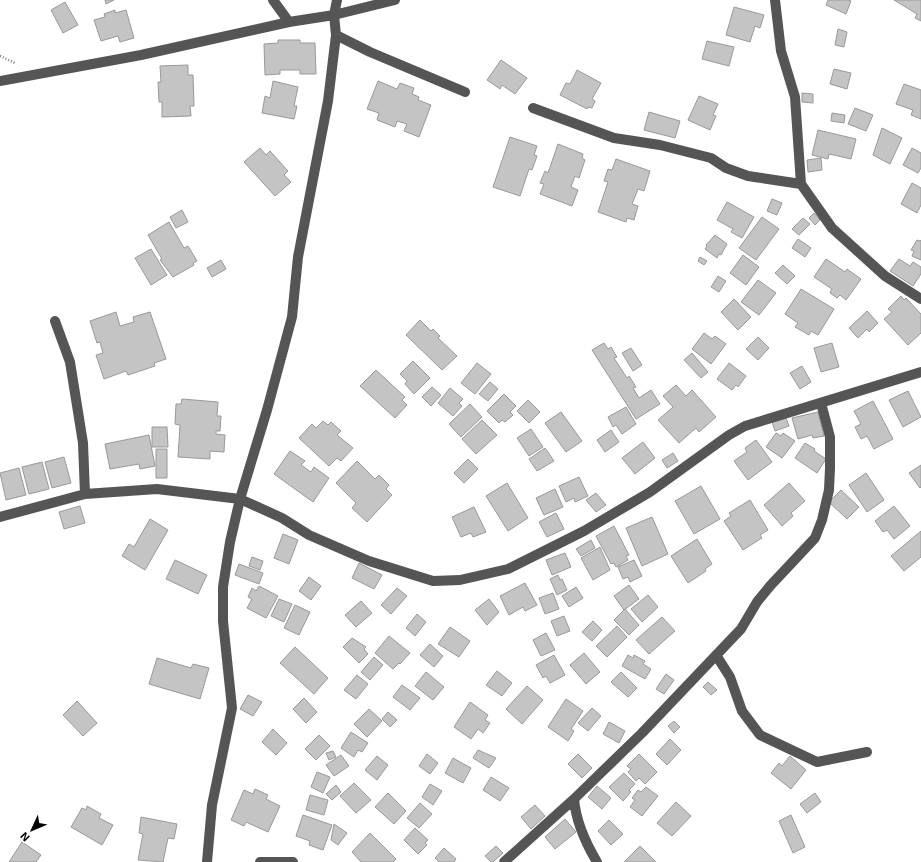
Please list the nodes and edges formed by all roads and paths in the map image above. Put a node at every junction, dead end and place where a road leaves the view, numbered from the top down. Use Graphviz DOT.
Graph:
graph roads {
  1 [pos="273,0"];
  2 [pos="337,0"];
  3 [pos="395,0"];
  4 [pos="775,0"];
  5 [pos="334,15"];
  6 [pos="289,22"];
  7 [pos="336,35"];
  8 [pos="0,81"];
  9 [pos="465,92"];
  10 [pos="533,108"];
  11 [pos="800,184"];
  12 [pos="921,299"];
  13 [pos="55,321"];
  14 [pos="921,372"];
  15 [pos="821,403"];
  16 [pos="85,494"];
  17 [pos="240,498"];
  18 [pos="0,517"];
  19 [pos="716,655"];
  20 [pos="867,752"];
  21 [pos="574,799"];
  22 [pos="207,862"];
  23 [pos="260,862"];
  24 [pos="292,862"];
  25 [pos="504,862"];
  26 [pos="597,862"];
  1 -- 6 [label="street"];
  2 -- 5 [label="street"];
  3 -- 5 [label="street"];
  4 -- 11 [label="street"];
  5 -- 6 [label="street"];
  5 -- 7 [label="street"];
  6 -- 8 [label="street"];
  7 -- 9 [label="street"];
  7 -- 17 [label="street"];
  10 -- 11 [label="street"];
  11 -- 12 [label="street"];
  13 -- 16 [label="street"];
  14 -- 15 [label="street"];
  15 -- 17 [label="street"];
  15 -- 19 [label="street"];
  16 -- 17 [label="street"];
  16 -- 18 [label="street"];
  17 -- 22 [label="street"];
  19 -- 20 [label="street"];
  19 -- 21 [label="street"];
  21 -- 25 [label="street"];
  21 -- 26 [label="street"];
  23 -- 24 [label="street"];
}
